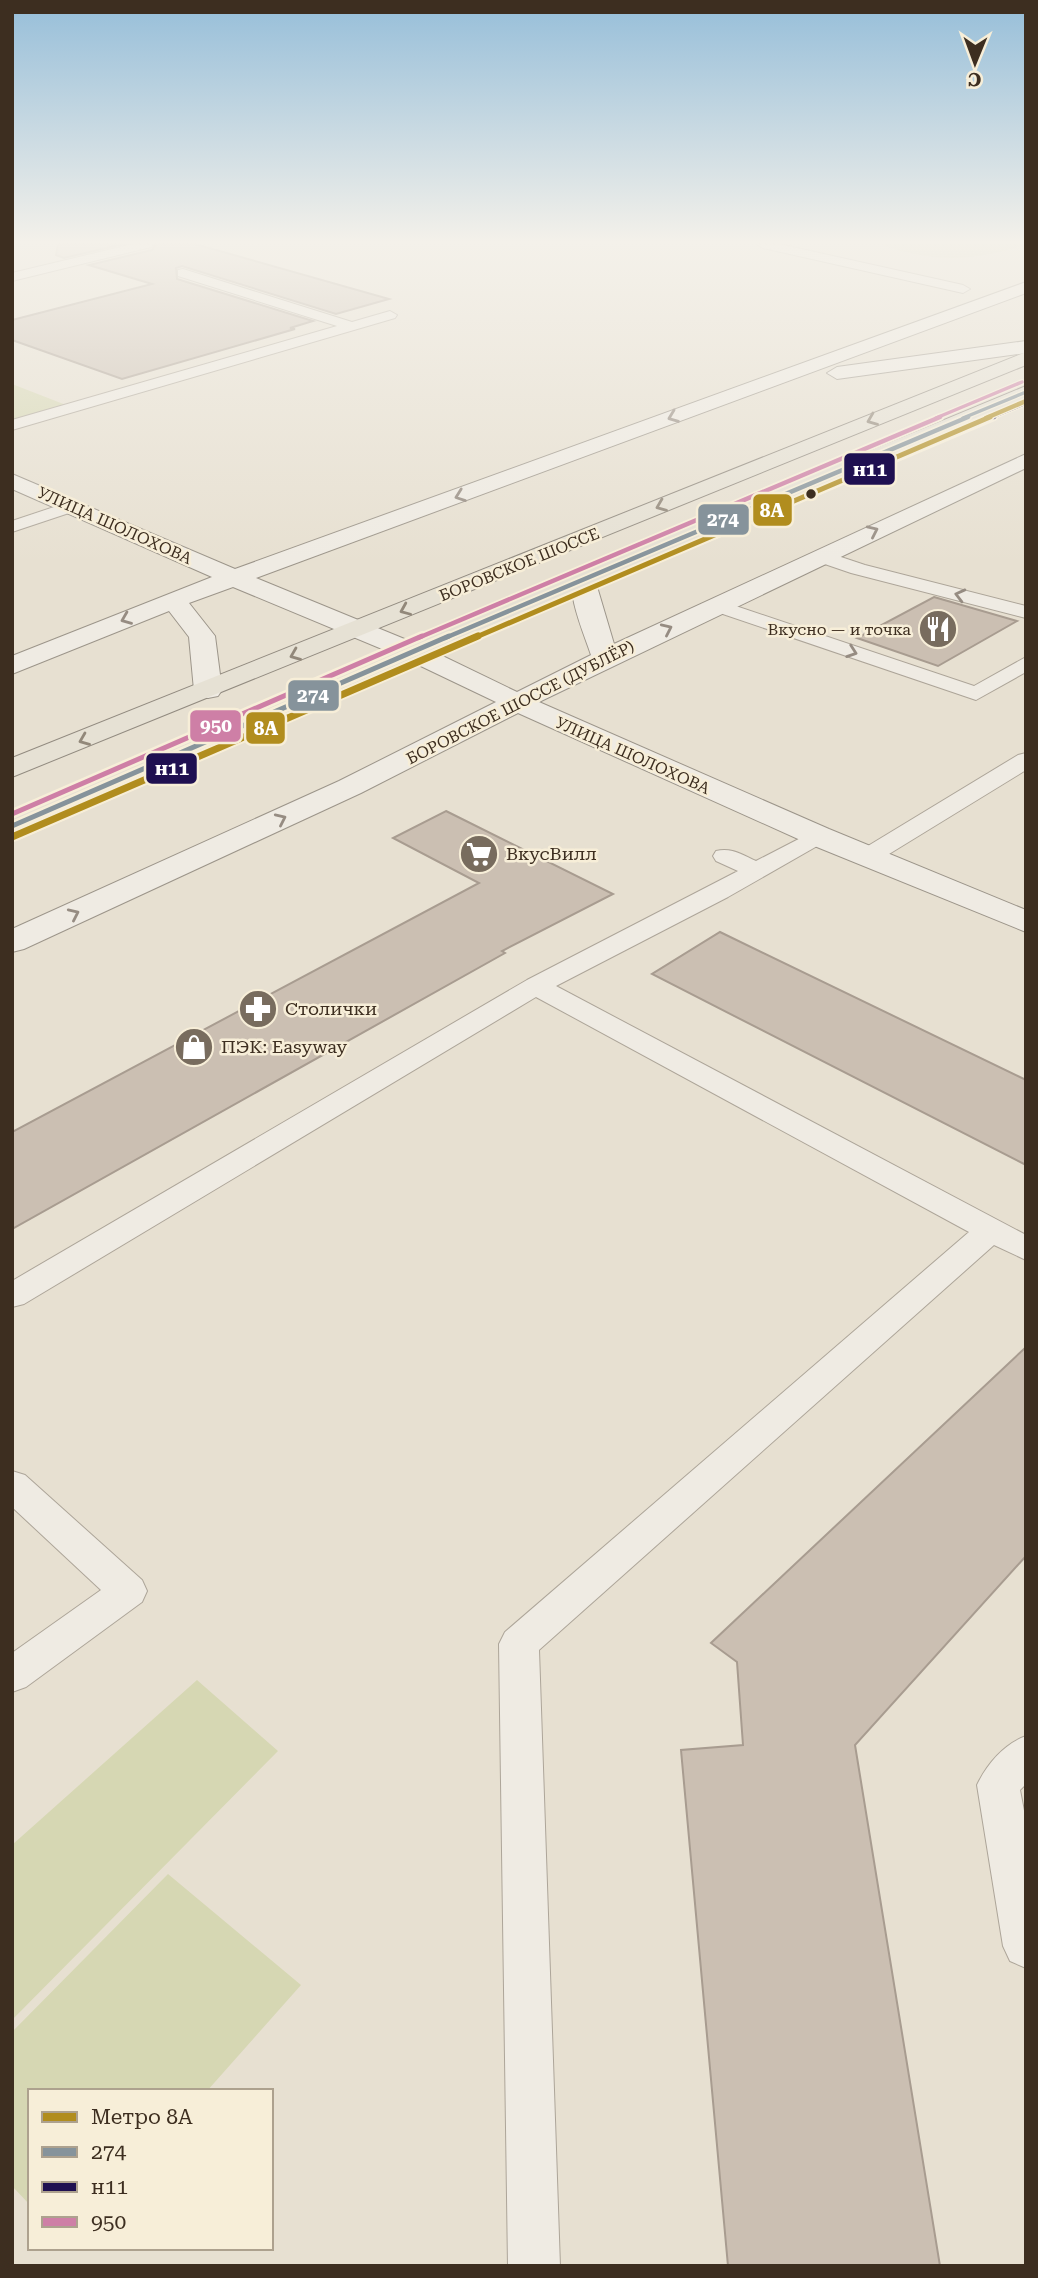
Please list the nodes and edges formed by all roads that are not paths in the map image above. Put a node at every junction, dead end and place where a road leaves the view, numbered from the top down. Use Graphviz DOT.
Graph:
graph roads {
  1 [pos="268,350"];
  2 [pos="852,350"];
  3 [pos="1002,350"];
  4 [pos="1026,358"];
  5 [pos="762,383"];
  6 [pos="1026,392"];
  7 [pos="12,425"];
  8 [pos="1026,460"];
  9 [pos="12,481"];
  10 [pos="72,506"];
  11 [pos="12,527"];
  12 [pos="820,556"];
  13 [pos="236,578"];
  14 [pos="584,578"];
  15 [pos="174,600"];
  16 [pos="718,606"];
  17 [pos="1026,612"];
  18 [pos="358,630"];
  19 [pos="415,653"];
  20 [pos="605,657"];
  21 [pos="1026,663"];
  22 [pos="12,666"];
  23 [pos="208,690"];
  24 [pos="518,702"];
  25 [pos="1026,760"];
  26 [pos="12,768"];
  27 [pos="12,826"];
  28 [pos="818,836"];
  29 [pos="725,856"];
  30 [pos="867,857"];
  31 [pos="757,871"];
  32 [pos="1026,922"];
  33 [pos="12,942"];
  34 [pos="536,986"];
  35 [pos="1009,1239"];
  36 [pos="12,1296"];
  37 [pos="12,1485"];
  38 [pos="12,1675"];
  39 [pos="1026,1754"];
  40 [pos="1026,1946"];
  41 [pos="534,2266"];
  1 -- 7 [label="lane"];
  2 -- 5 [label="street"];
  3 -- 5 [label="street"];
  4 -- 18 [label="main road, БОРОВСКОЕ ШОССЕ, one-way"];
  5 -- 13 [label="street, one-way"];
  6 -- 14 [label="main road"];
  12 -- 8 [label="street, БОРОВСКОЕ ШОССЕ (ДУБЛЁР), one-way"];
  9 -- 10 [label="street, УЛИЦА ШОЛОХОВА"];
  10 -- 11 [label="lane"];
  10 -- 13 [label="street, УЛИЦА ШОЛОХОВА"];
  12 -- 16 [label="street, БОРОВСКОЕ ШОССЕ (ДУБЛЁР)"];
  17 -- 12 [label="lane, one-way"];
  13 -- 15 [label="street"];
  13 -- 18 [label="street, УЛИЦА ШОЛОХОВА"];
  14 -- 19 [label="main road"];
  14 -- 20 [label="street"];
  15 -- 22 [label="street, one-way"];
  15 -- 23 [label="street"];
  20 -- 16 [label="street, БОРОВСКОЕ ШОССЕ (ДУБЛЁР), one-way"];
  16 -- 21 [label="lane, one-way"];
  18 -- 19 [label="street, УЛИЦА ШОЛОХОВА"];
  18 -- 23 [label="main road, БОРОВСКОЕ ШОССЕ, one-way"];
  19 -- 24 [label="street, УЛИЦА ШОЛОХОВА"];
  19 -- 27 [label="main road"];
  20 -- 24 [label="street, БОРОВСКОЕ ШОССЕ (ДУБЛЁР)"];
  23 -- 26 [label="main road, БОРОВСКОЕ ШОССЕ, one-way"];
  24 -- 28 [label="street, УЛИЦА ШОЛОХОВА"];
  33 -- 24 [label="street, БОРОВСКОЕ ШОССЕ (ДУБЛЁР), one-way"];
  25 -- 30 [label="lane"];
  28 -- 30 [label="street, УЛИЦА ШОЛОХОВА"];
  28 -- 31 [label="lane"];
  29 -- 31 [label="lane"];
  30 -- 32 [label="street, УЛИЦА ШОЛОХОВА"];
  31 -- 34 [label="lane"];
  34 -- 35 [label="lane"];
  34 -- 36 [label="lane"];
  35 -- 41 [label="lane"];
  37 -- 38 [label="lane"];
  39 -- 40 [label="lane"];
}
